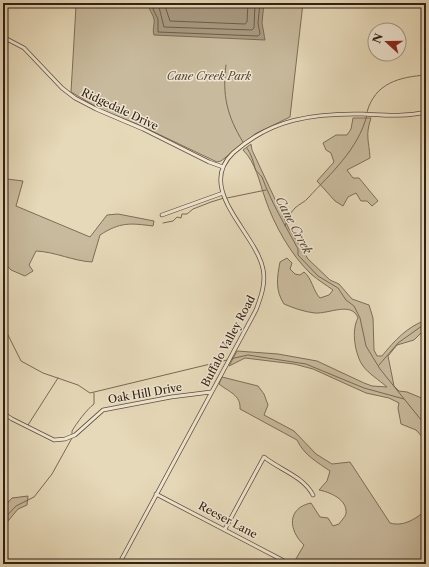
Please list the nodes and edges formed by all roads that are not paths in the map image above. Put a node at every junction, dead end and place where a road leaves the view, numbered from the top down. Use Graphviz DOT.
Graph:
graph roads {
  1 [pos="3,37"];
  2 [pos="426,112"];
  3 [pos="223,166"];
  4 [pos="223,193"];
  5 [pos="162,215"];
  6 [pos="211,392"];
  7 [pos="3,413"];
  8 [pos="156,494"];
  9 [pos="313,495"];
  10 [pos="225,528"];
  11 [pos="119,564"];
  12 [pos="290,564"];
  1 -- 3 [label="street, Ridgedale Drive"];
  2 -- 3 [label="street"];
  3 -- 4 [label="street, Buffalo Valley Road"];
  4 -- 5 [label="street"];
  4 -- 6 [label="street, Buffalo Valley Road"];
  6 -- 7 [label="street, Oak Hill Drive"];
  6 -- 8 [label="street, Buffalo Valley Road"];
  8 -- 10 [label="street, Reeser Lane"];
  8 -- 11 [label="street, Buffalo Valley Road"];
  9 -- 10 [label="street"];
  10 -- 12 [label="street, Reeser Lane"];
}
